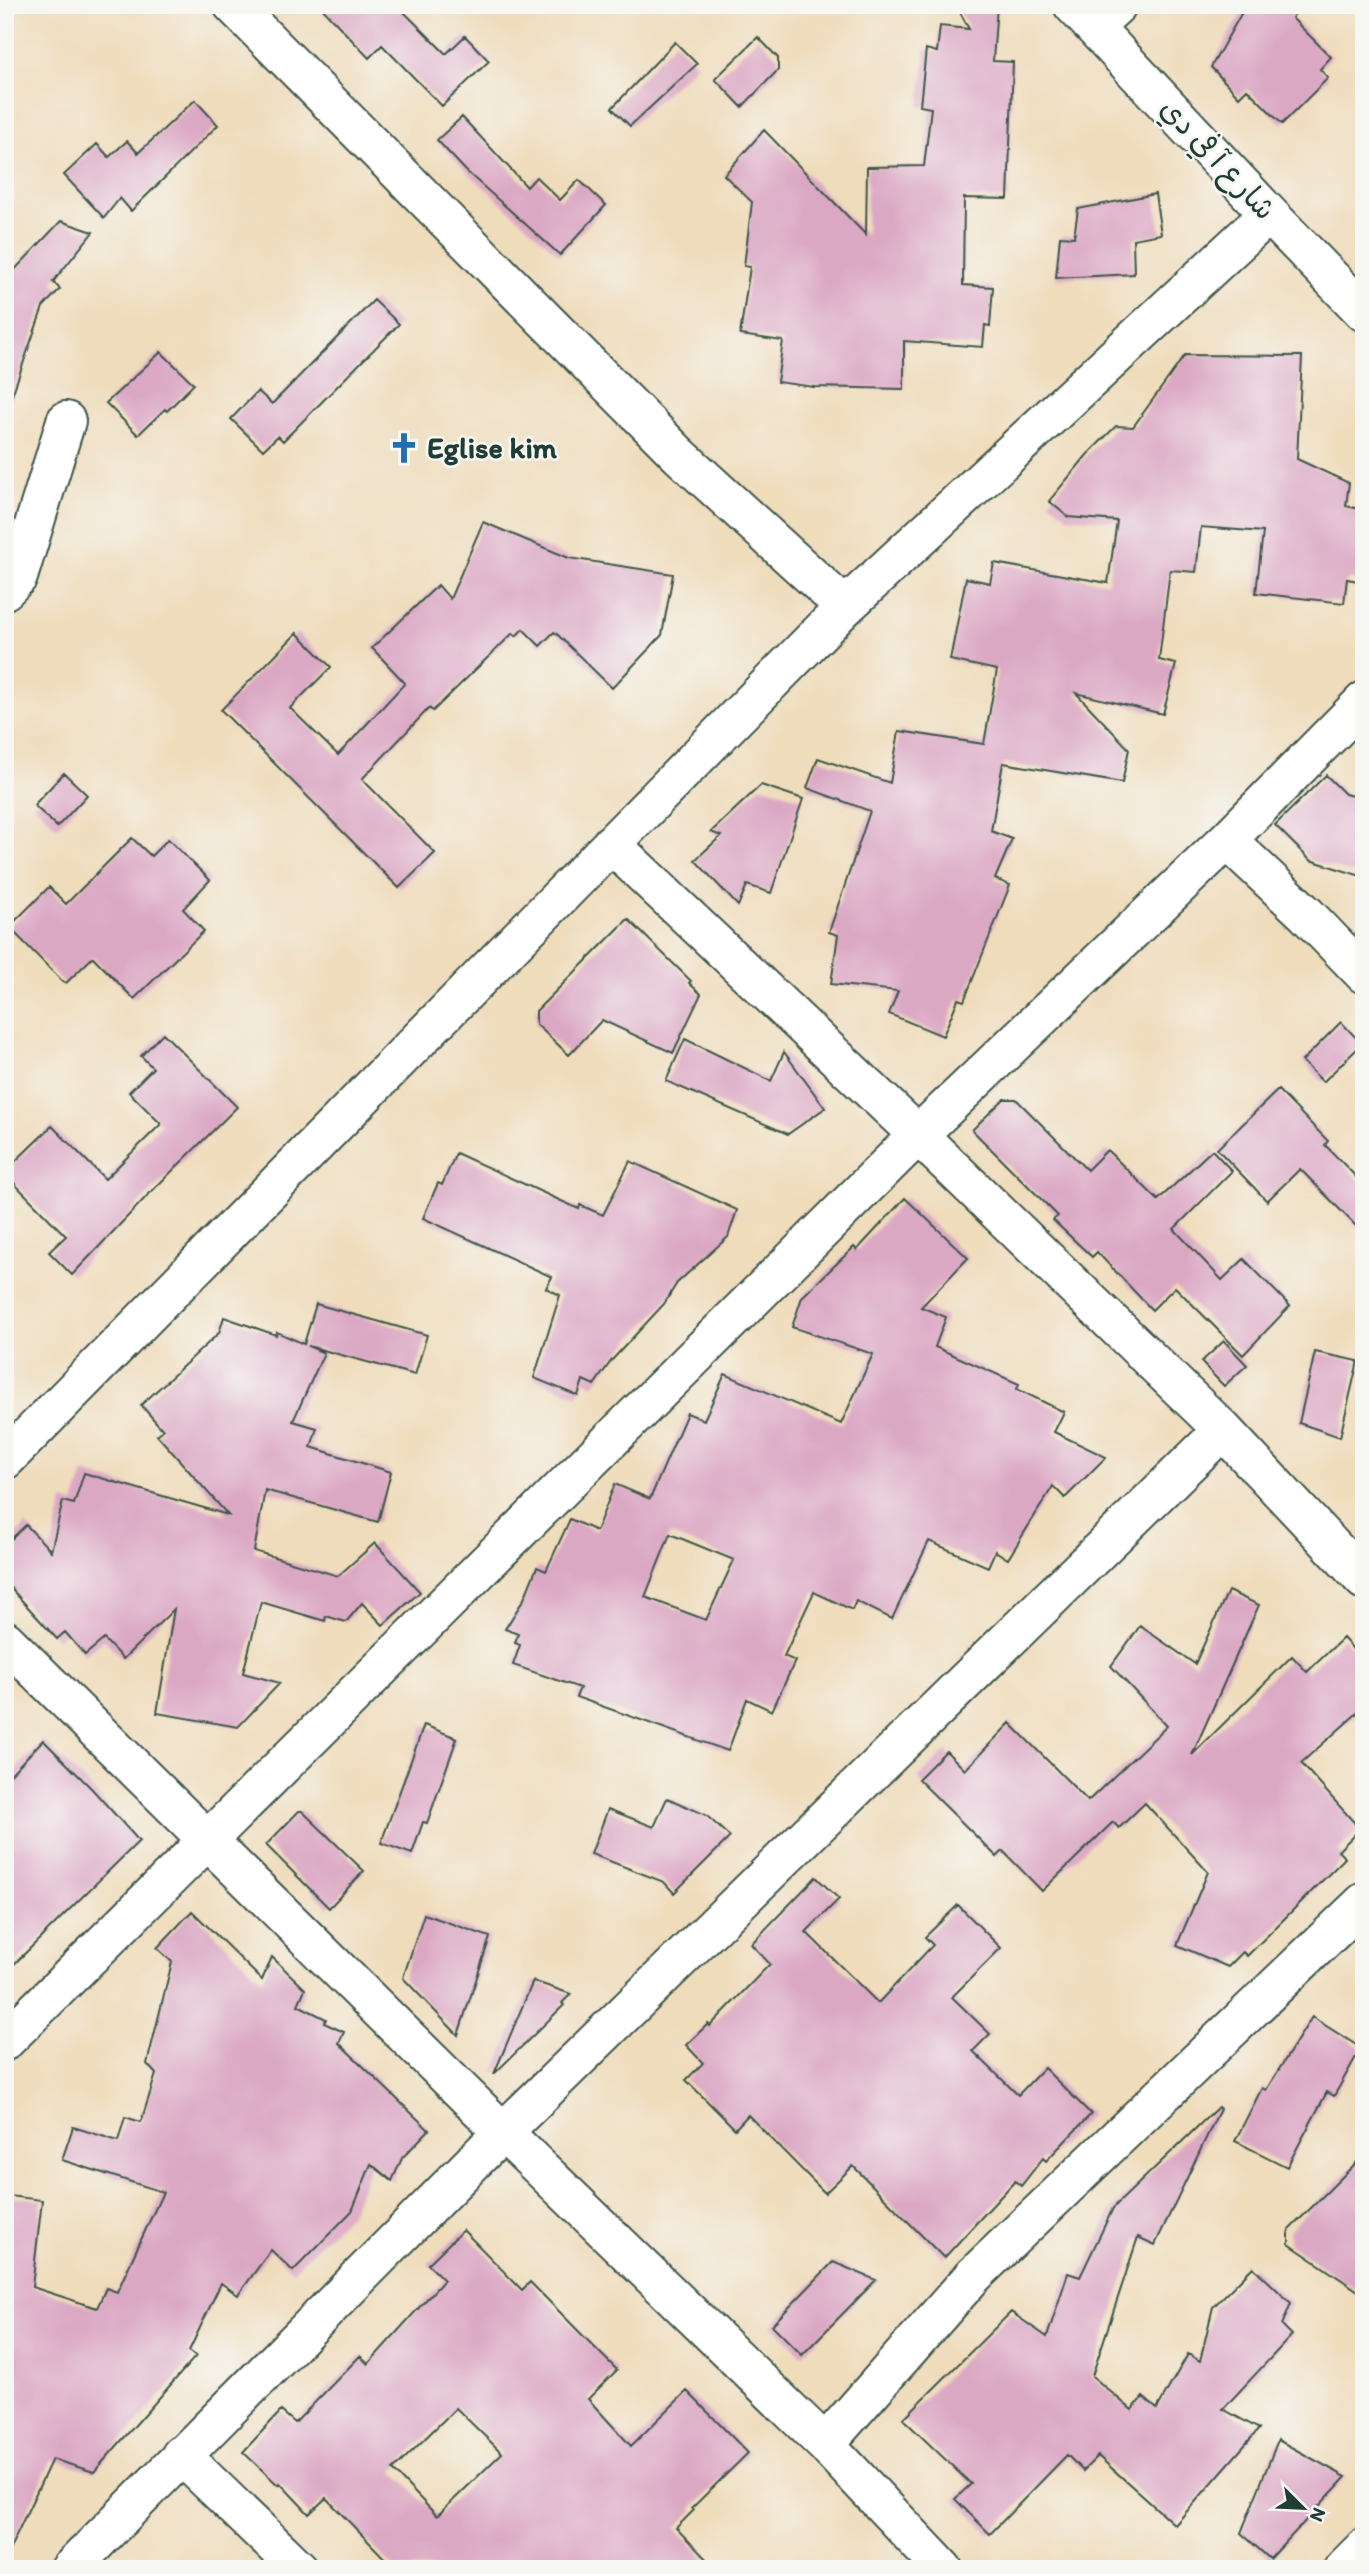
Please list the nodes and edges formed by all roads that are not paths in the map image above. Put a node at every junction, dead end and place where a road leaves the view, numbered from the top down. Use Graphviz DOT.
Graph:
graph roads {
  1 [pos="233,5"];
  2 [pos="1094,12"];
  3 [pos="1269,214"];
  4 [pos="1364,312"];
  5 [pos="66,421"];
  6 [pos="5,590"];
  7 [pos="845,607"];
  8 [pos="1364,701"];
  9 [pos="1227,840"];
  10 [pos="611,844"];
  11 [pos="1364,974"];
  12 [pos="918,1135"];
  13 [pos="1223,1430"];
  14 [pos="5,1460"];
  15 [pos="1364,1580"];
  16 [pos="5,1640"];
  17 [pos="206,1840"];
  18 [pos="1364,1902"];
  19 [pos="5,2041"];
  20 [pos="503,2132"];
  21 [pos="825,2444"];
  22 [pos="181,2455"];
  23 [pos="1364,2547"];
  24 [pos="70,2569"];
  25 [pos="299,2569"];
  26 [pos="943,2569"];
  27 [pos="1343,2569"];
  1 -- 7 [label="street"];
  2 -- 3 [label="street, شارع آ في دي"];
  3 -- 4 [label="street, شارع آ في دي"];
  3 -- 7 [label="street"];
  5 -- 6 [label="street"];
  7 -- 10 [label="street"];
  8 -- 9 [label="street"];
  9 -- 11 [label="street"];
  9 -- 12 [label="street"];
  10 -- 12 [label="street"];
  10 -- 14 [label="street"];
  12 -- 13 [label="street"];
  12 -- 17 [label="street"];
  13 -- 15 [label="street"];
  13 -- 20 [label="street"];
  16 -- 17 [label="street"];
  17 -- 19 [label="street"];
  17 -- 20 [label="street"];
  18 -- 21 [label="street"];
  20 -- 21 [label="street"];
  20 -- 22 [label="street"];
  21 -- 26 [label="street"];
  22 -- 24 [label="street"];
  22 -- 25 [label="street"];
  23 -- 27 [label="street"];
}
